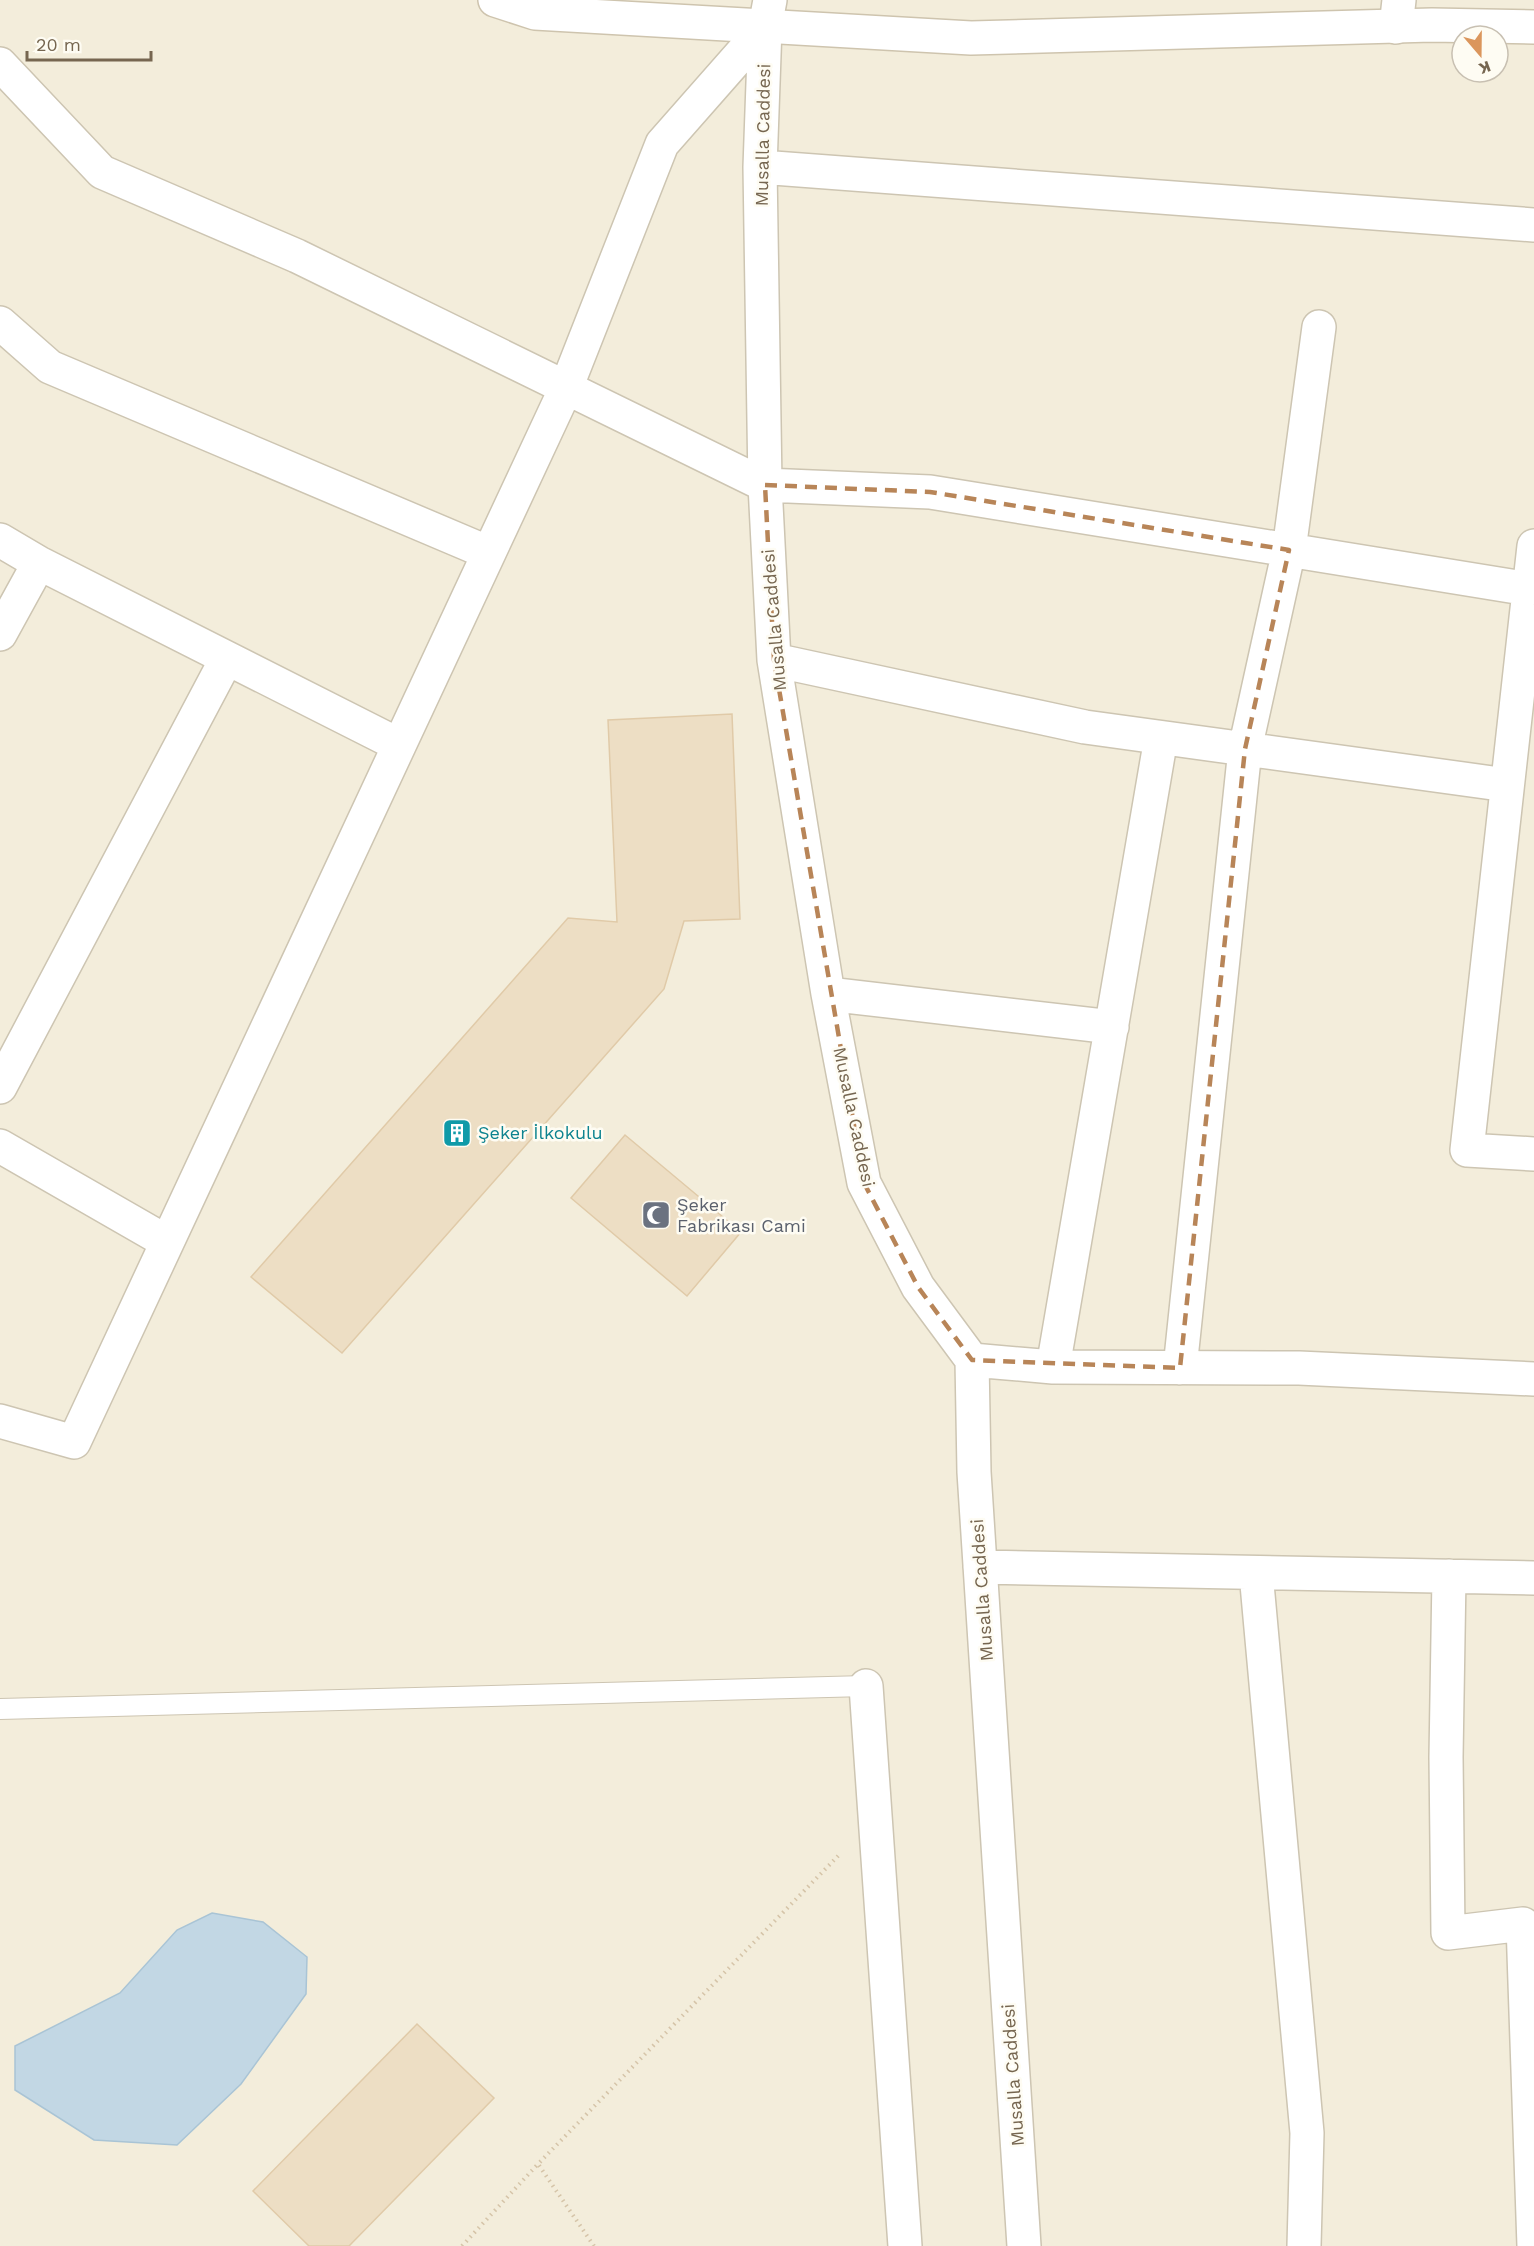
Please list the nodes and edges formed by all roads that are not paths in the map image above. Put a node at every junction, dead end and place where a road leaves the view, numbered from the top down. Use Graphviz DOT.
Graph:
graph roads {
  1 [pos="495,0"];
  2 [pos="1398,13"];
  3 [pos="767,14"];
  4 [pos="1534,27"];
  5 [pos="0,64"];
  6 [pos="760,167"];
  7 [pos="1534,225"];
  8 [pos="0,323"];
  9 [pos="1319,327"];
  10 [pos="566,388"];
  11 [pos="765,485"];
  12 [pos="0,540"];
  13 [pos="1534,546"];
  14 [pos="1289,550"];
  15 [pos="489,553"];
  16 [pos="39,563"];
  17 [pos="1529,589"];
  18 [pos="0,634"];
  19 [pos="227,658"];
  20 [pos="774,660"];
  21 [pos="1161,738"];
  22 [pos="399,745"];
  23 [pos="1245,749"];
  24 [pos="1508,785"];
  25 [pos="828,994"];
  26 [pos="1112,1027"];
  27 [pos="0,1087"];
  28 [pos="0,1146"];
  29 [pos="1534,1154"];
  30 [pos="167,1242"];
  31 [pos="972,1360"];
  32 [pos="1053,1367"];
  33 [pos="1180,1368"];
  34 [pos="1534,1379"];
  35 [pos="0,1420"];
  36 [pos="980,1567"];
  37 [pos="1256,1573"];
  38 [pos="1449,1576"];
  39 [pos="1534,1578"];
  40 [pos="866,1686"];
  41 [pos="0,1709"];
  42 [pos="904,2246"];
  43 [pos="1024,2246"];
  44 [pos="1304,2246"];
  45 [pos="1534,2246"];
  1 -- 3 [label="street"];
  2 -- 3 [label="street"];
  2 -- 4 [label="street"];
  3 -- 6 [label="street, Musalla Caddesi"];
  3 -- 10 [label="street"];
  5 -- 10 [label="street"];
  6 -- 7 [label="street"];
  6 -- 11 [label="street, Musalla Caddesi"];
  8 -- 15 [label="street"];
  9 -- 14 [label="street"];
  10 -- 11 [label="street"];
  10 -- 15 [label="street"];
  11 -- 14 [label="street"];
  11 -- 20 [label="street, Musalla Caddesi"];
  12 -- 16 [label="street"];
  13 -- 17 [label="street"];
  14 -- 17 [label="street"];
  14 -- 23 [label="street"];
  15 -- 22 [label="street"];
  16 -- 18 [label="street"];
  16 -- 19 [label="street"];
  17 -- 24 [label="street"];
  19 -- 22 [label="street"];
  19 -- 27 [label="street"];
  20 -- 21 [label="street"];
  20 -- 25 [label="street, Musalla Caddesi"];
  21 -- 23 [label="street"];
  21 -- 26 [label="street"];
  22 -- 30 [label="street"];
  23 -- 24 [label="street"];
  23 -- 33 [label="street"];
  24 -- 29 [label="street"];
  25 -- 26 [label="street"];
  25 -- 31 [label="street, Musalla Caddesi"];
  26 -- 32 [label="street"];
  28 -- 30 [label="street"];
  30 -- 35 [label="street"];
  31 -- 32 [label="street"];
  31 -- 36 [label="street, Musalla Caddesi"];
  32 -- 33 [label="street"];
  33 -- 34 [label="street"];
  36 -- 37 [label="street"];
  36 -- 43 [label="street, Musalla Caddesi"];
  37 -- 38 [label="street"];
  37 -- 44 [label="street"];
  38 -- 39 [label="street"];
  38 -- 45 [label="street"];
  40 -- 41 [label="lane"];
  40 -- 42 [label="street"];
}
